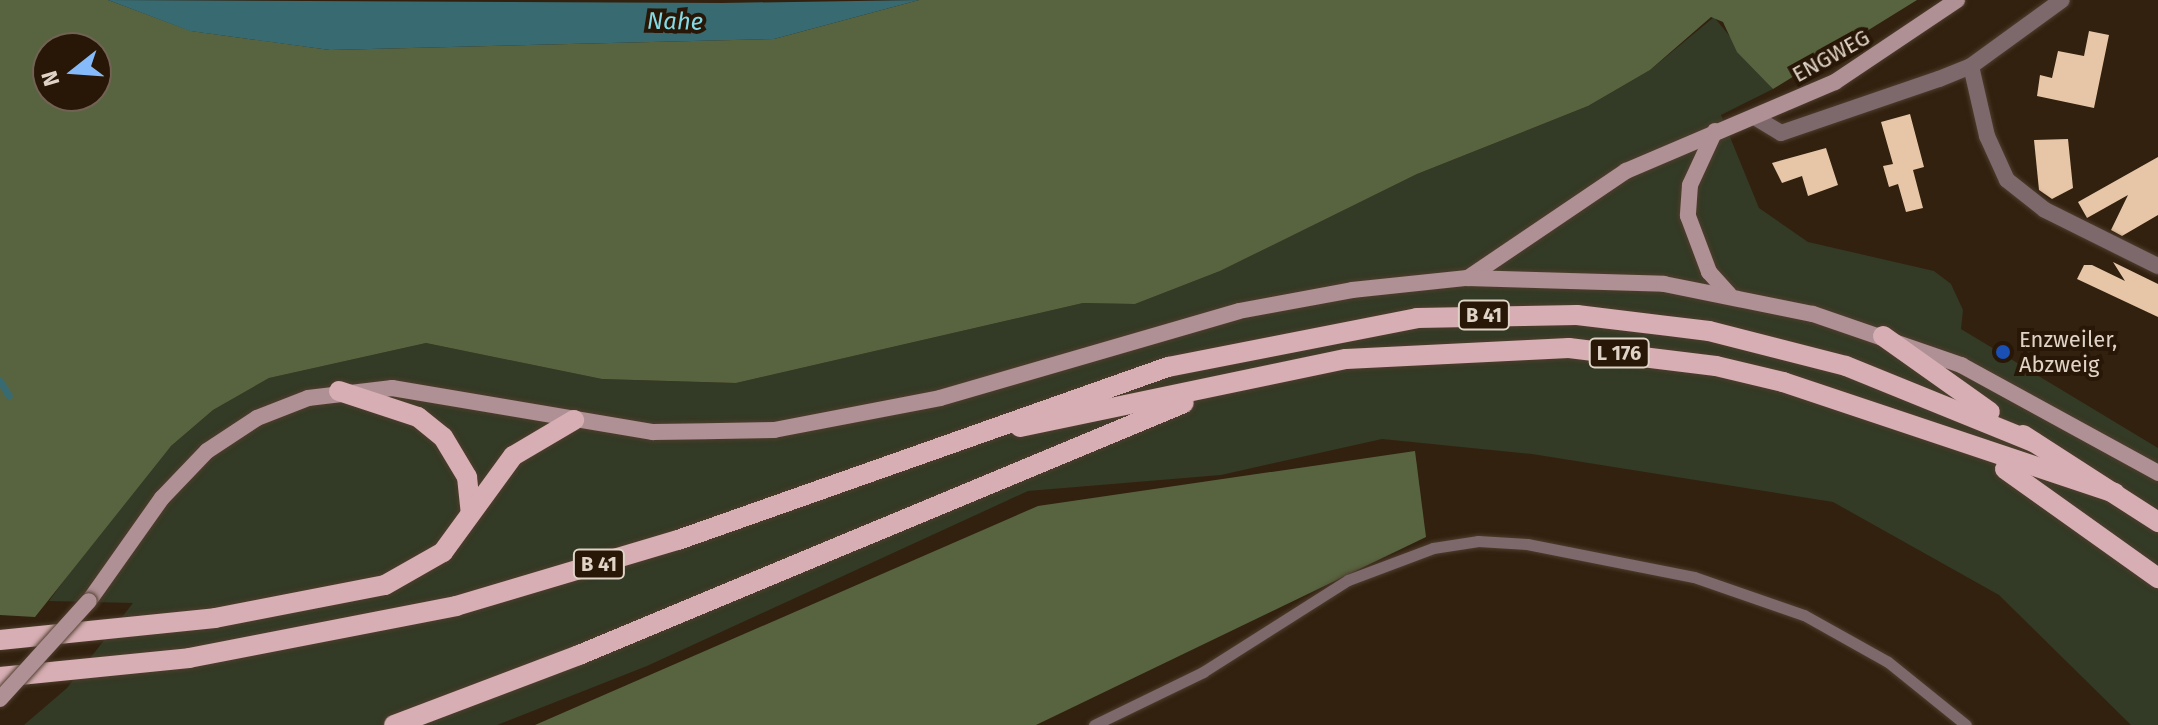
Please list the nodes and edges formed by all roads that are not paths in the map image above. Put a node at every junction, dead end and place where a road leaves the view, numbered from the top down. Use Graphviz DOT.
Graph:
graph roads {
  1 [pos="1957,0"];
  2 [pos="2062,0"];
  3 [pos="1971,66"];
  4 [pos="1756,118"];
  5 [pos="1715,131"];
  6 [pos="2158,266"];
  7 [pos="1467,278"];
  8 [pos="1729,294"];
  9 [pos="1883,336"];
  10 [pos="1252,378"];
  11 [pos="339,391"];
  12 [pos="574,420"];
  13 [pos="2033,442"];
  14 [pos="932,446"];
  15 [pos="1974,451"];
  16 [pos="2158,473"];
  17 [pos="2115,493"];
  18 [pos="471,513"];
  19 [pos="2158,522"];
  20 [pos="2158,578"];
  21 [pos="0,640"];
  22 [pos="0,677"];
  23 [pos="0,699"];
  24 [pos="394,725"];
  25 [pos="1094,725"];
  26 [pos="1966,725"];
  1 -- 4 [label="main road, ENGWEG"];
  2 -- 3 [label="street"];
  3 -- 4 [label="street"];
  3 -- 6 [label="street"];
  4 -- 5 [label="main road, ENGWEG"];
  5 -- 7 [label="main road, ENGWEG"];
  5 -- 8 [label="main road"];
  7 -- 8 [label="main road"];
  7 -- 12 [label="main road"];
  8 -- 9 [label="main road"];
  9 -- 13 [label="main road"];
  9 -- 16 [label="main road"];
  10 -- 14 [label="main road, L 176"];
  10 -- 15 [label="main road, L 176"];
  10 -- 24 [label="main road"];
  11 -- 12 [label="main road"];
  11 -- 18 [label="main road"];
  11 -- 23 [label="main road, bridge"];
  12 -- 18 [label="main road"];
  13 -- 14 [label="main road, B 41"];
  13 -- 17 [label="main road, B 41"];
  14 -- 22 [label="main road, B 41"];
  15 -- 17 [label="main road"];
  15 -- 20 [label="main road, L 176"];
  17 -- 19 [label="main road, B 41"];
  18 -- 21 [label="main road"];
  25 -- 26 [label="lane"];
}
